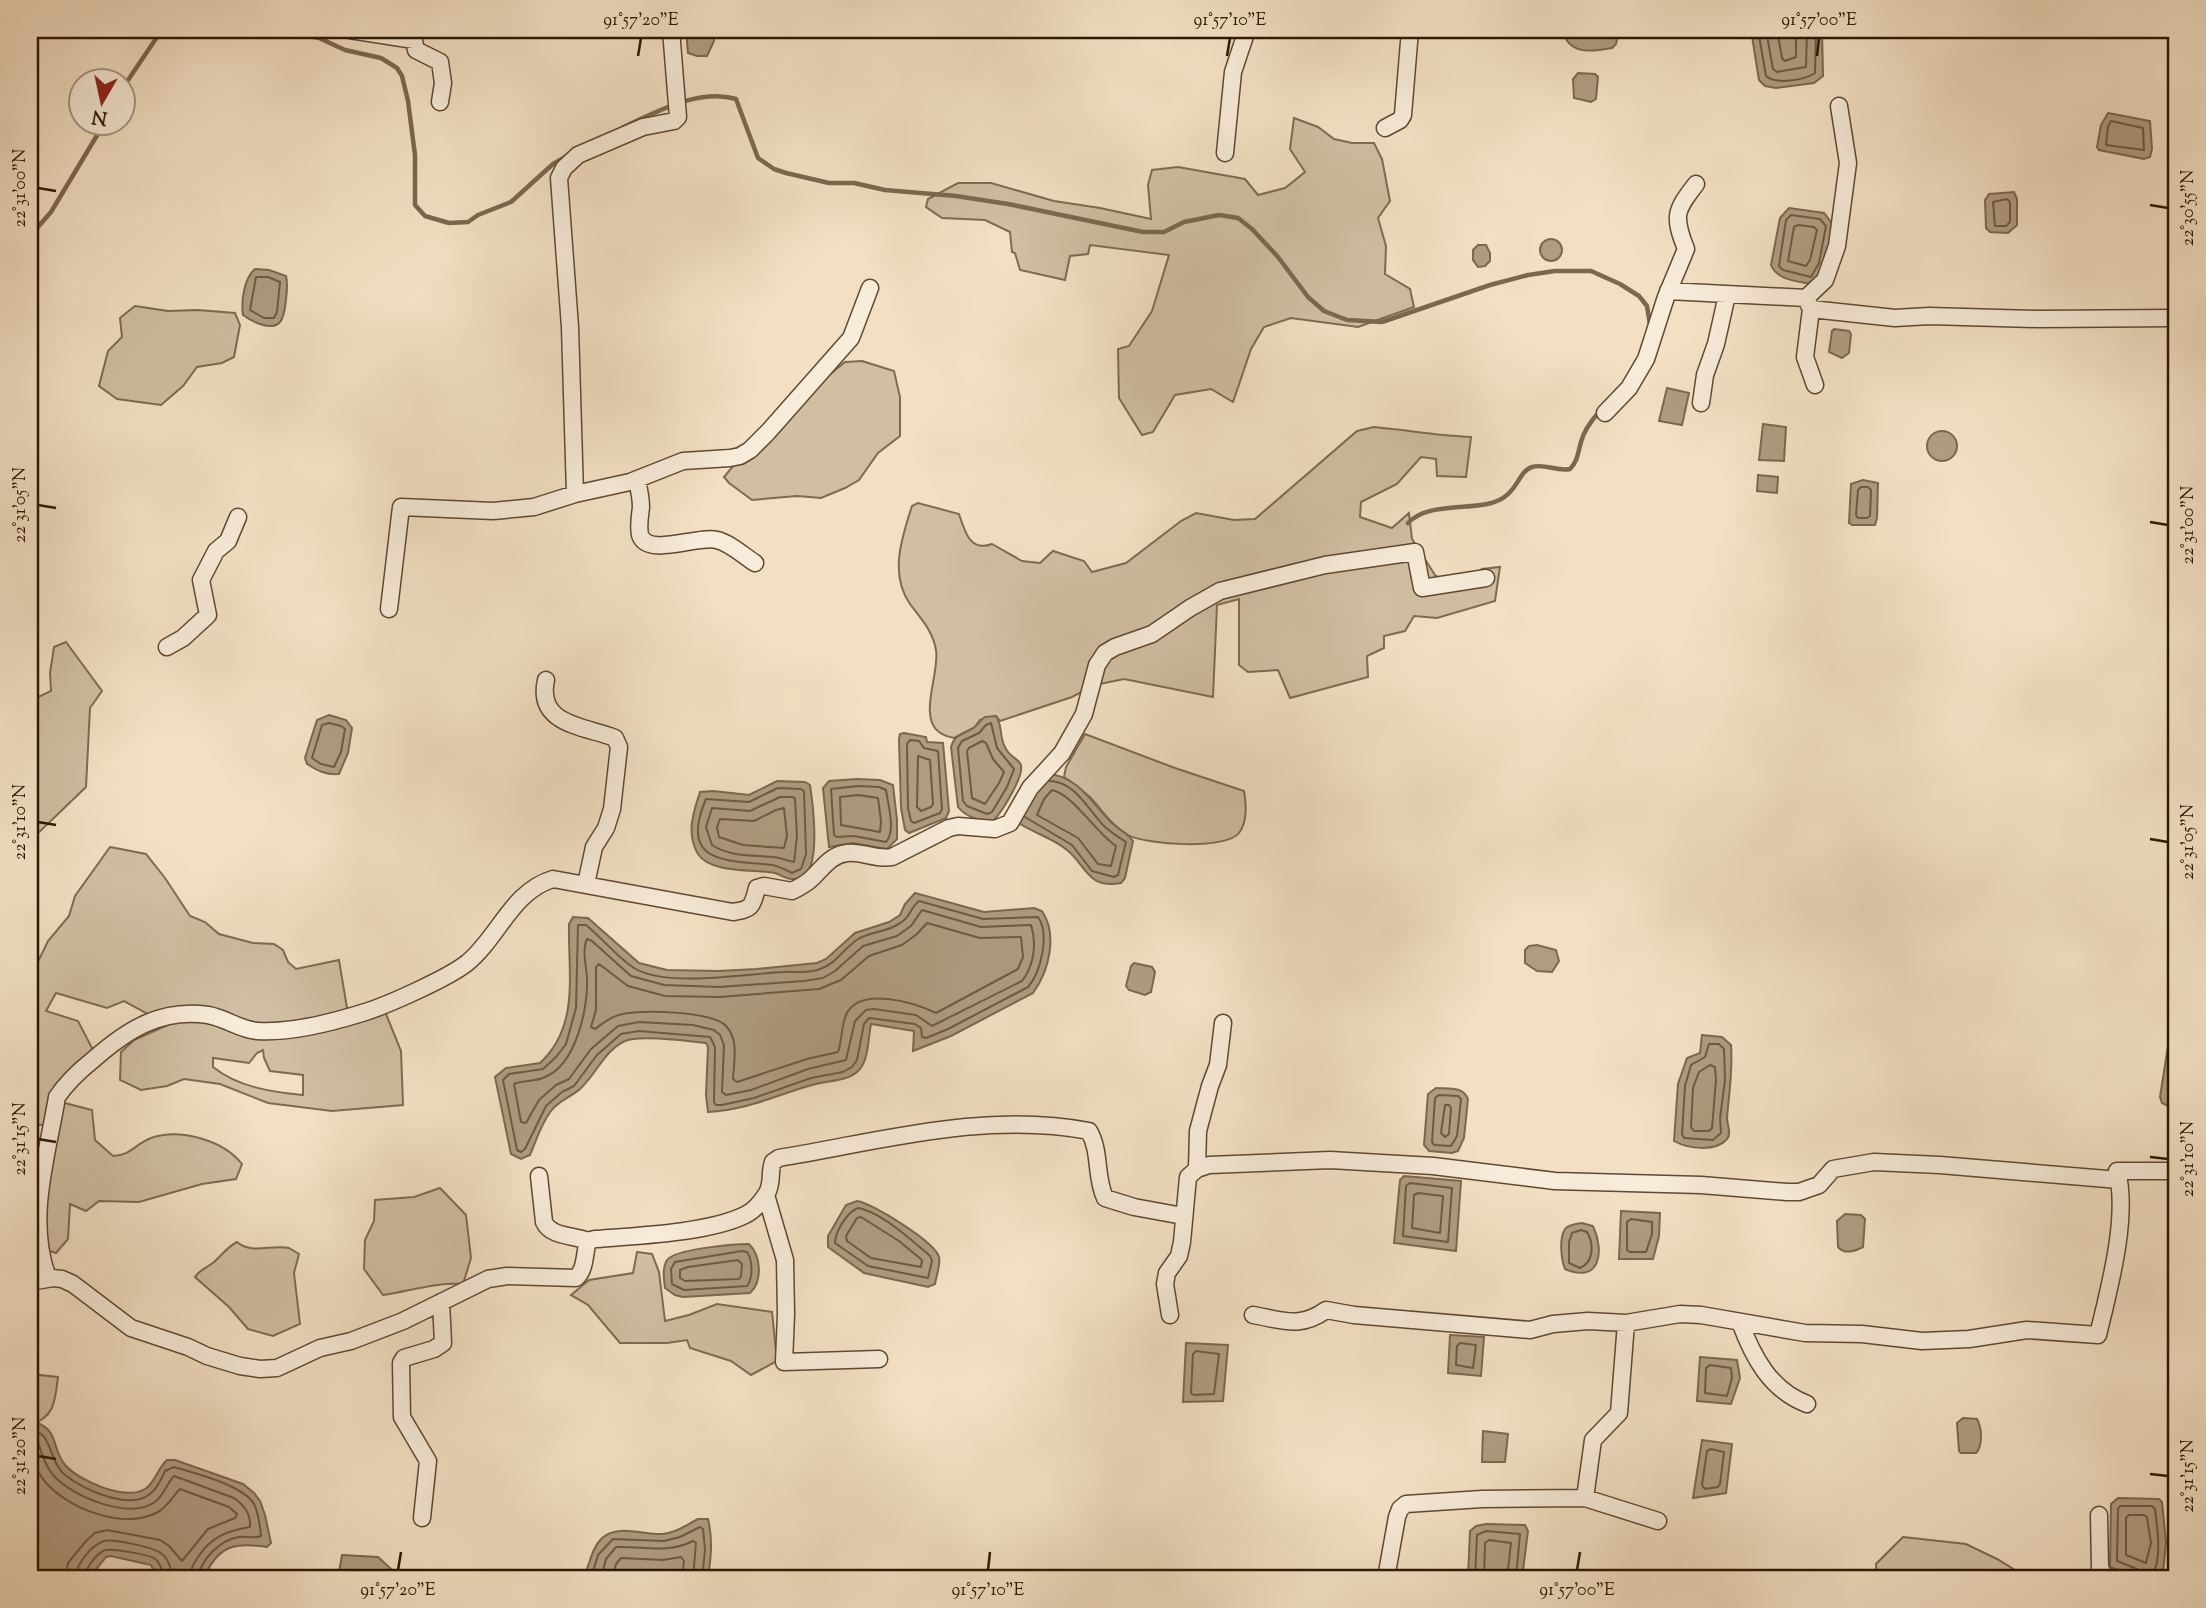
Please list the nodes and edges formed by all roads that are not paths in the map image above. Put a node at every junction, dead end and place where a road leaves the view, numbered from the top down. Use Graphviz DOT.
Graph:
graph roads {
  1 [pos="351,30"];
  2 [pos="671,30"];
  3 [pos="1247,30"];
  4 [pos="1410,30"];
  5 [pos="414,35"];
  6 [pos="440,102"];
  7 [pos="1839,106"];
  8 [pos="1385,128"];
  9 [pos="1225,153"];
  10 [pos="1696,184"];
  11 [pos="870,288"];
  12 [pos="1668,291"];
  13 [pos="1727,295"];
  14 [pos="1809,303"];
  15 [pos="2176,318"];
  16 [pos="1815,385"];
  17 [pos="1701,403"];
  18 [pos="1605,413"];
  19 [pos="637,480"];
  20 [pos="575,494"];
  21 [pos="238,517"];
  22 [pos="755,563"];
  23 [pos="1486,578"];
  24 [pos="389,609"];
  25 [pos="167,647"];
  26 [pos="545,680"];
  27 [pos="586,884"];
  28 [pos="1223,1023"];
  29 [pos="1197,1169"];
  30 [pos="2176,1171"];
  31 [pos="539,1176"];
  32 [pos="2119,1180"];
  33 [pos="766,1195"];
  34 [pos="1183,1216"];
  35 [pos="588,1241"];
  36 [pos="48,1278"];
  37 [pos="30,1282"];
  38 [pos="440,1302"];
  39 [pos="1170,1315"];
  40 [pos="1253,1315"];
  41 [pos="1740,1322"];
  42 [pos="1626,1323"];
  43 [pos="879,1359"];
  44 [pos="1807,1404"];
  45 [pos="1585,1498"];
  46 [pos="2099,1515"];
  47 [pos="422,1518"];
  48 [pos="1658,1521"];
  49 [pos="1387,1578"];
  50 [pos="2105,1578"];
  1 -- 5 [label="street"];
  2 -- 20 [label="street"];
  3 -- 9 [label="street"];
  4 -- 8 [label="street"];
  5 -- 6 [label="street"];
  7 -- 14 [label="street"];
  10 -- 12 [label="street"];
  11 -- 19 [label="street"];
  12 -- 13 [label="street"];
  12 -- 18 [label="street"];
  13 -- 14 [label="street"];
  13 -- 17 [label="street"];
  14 -- 15 [label="street"];
  14 -- 16 [label="street"];
  19 -- 20 [label="street"];
  19 -- 22 [label="street"];
  20 -- 24 [label="street"];
  21 -- 25 [label="street"];
  23 -- 27 [label="street"];
  26 -- 27 [label="street"];
  27 -- 36 [label="street"];
  28 -- 29 [label="street"];
  29 -- 32 [label="street"];
  29 -- 34 [label="street"];
  30 -- 32 [label="street"];
  31 -- 35 [label="street"];
  32 -- 41 [label="street"];
  33 -- 34 [label="street"];
  33 -- 35 [label="street"];
  33 -- 43 [label="street"];
  34 -- 39 [label="street"];
  35 -- 38 [label="street"];
  36 -- 37 [label="street"];
  36 -- 38 [label="street"];
  38 -- 47 [label="street"];
  40 -- 42 [label="street"];
  41 -- 42 [label="street"];
  41 -- 44 [label="street"];
  42 -- 45 [label="street"];
  45 -- 48 [label="street"];
  45 -- 49 [label="street"];
  46 -- 50 [label="street"];
}
